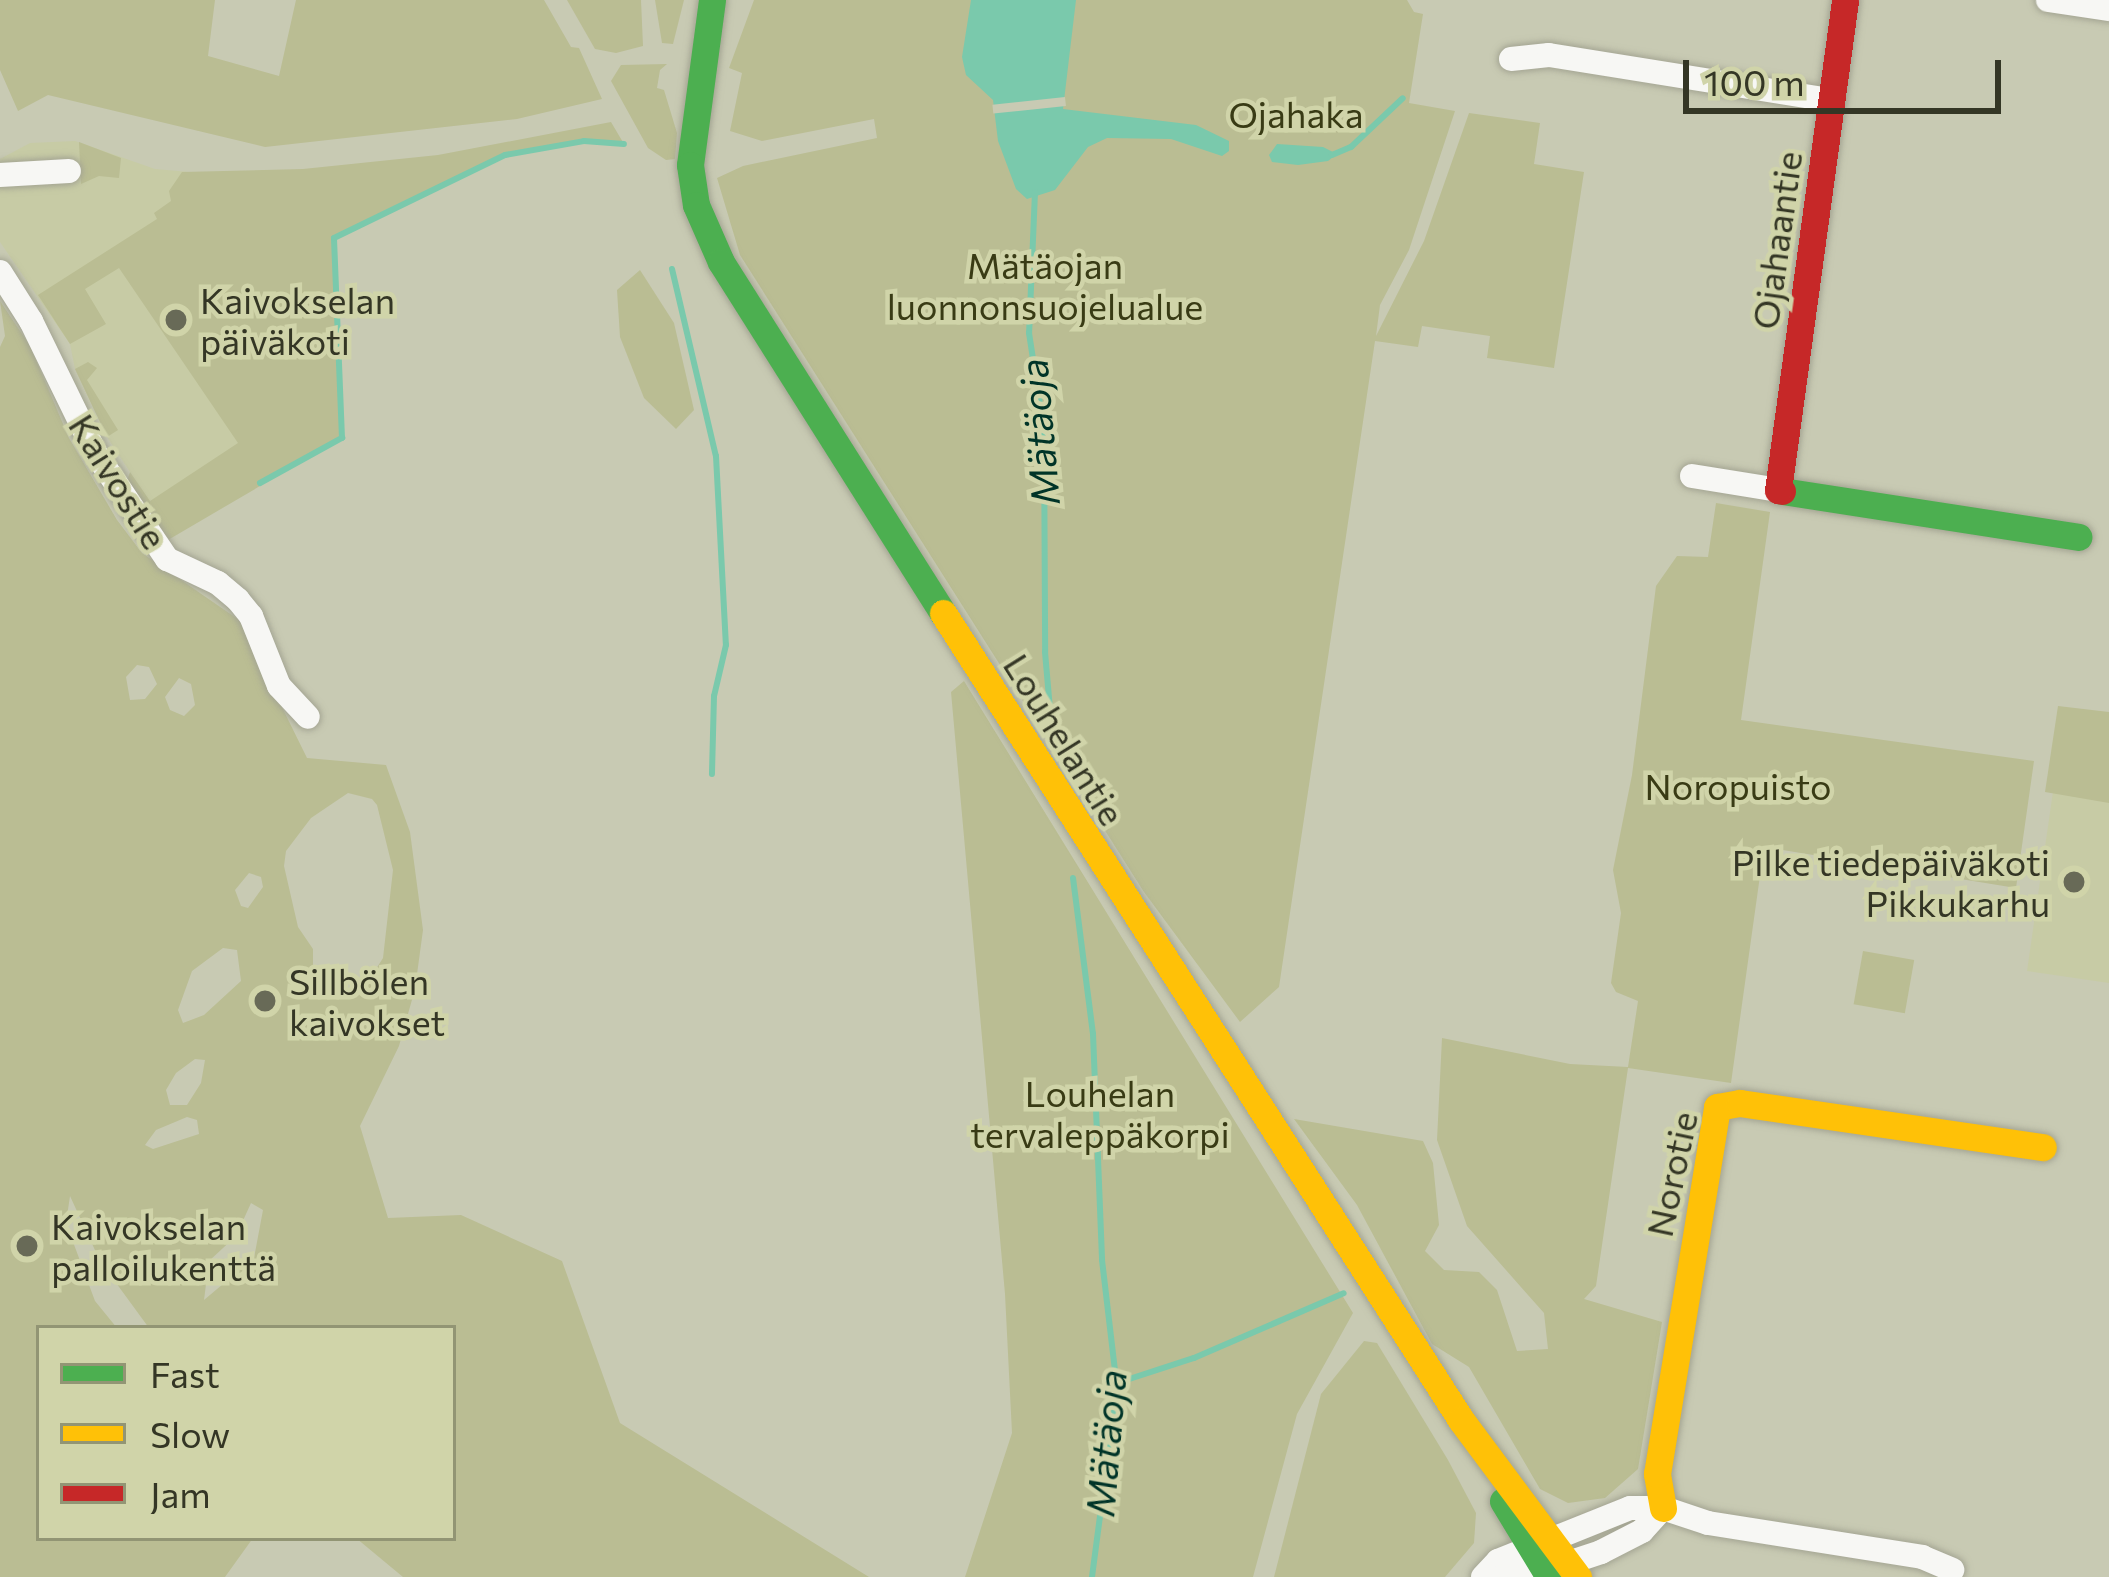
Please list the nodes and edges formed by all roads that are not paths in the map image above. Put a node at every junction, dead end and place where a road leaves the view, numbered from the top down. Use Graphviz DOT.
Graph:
graph roads {
  1 [pos="712,0"];
  2 [pos="737,0"];
  3 [pos="1845,0"];
  4 [pos="2048,0"];
  5 [pos="2109,10"];
  6 [pos="1511,59"];
  7 [pos="704,69"];
  8 [pos="1832,100"];
  9 [pos="69,171"];
  10 [pos="0,175"];
  11 [pos="0,272"];
  12 [pos="1693,476"];
  13 [pos="1778,490"];
  14 [pos="2078,537"];
  15 [pos="308,717"];
  16 [pos="2043,1148"];
  17 [pos="1664,1508"];
  18 [pos="1554,1563"];
  19 [pos="1952,1570"];
  20 [pos="1483,1577"];
  21 [pos="1502,1577"];
  1 -- 7 [label="main road, Louhelantie"];
  2 -- 7 [label="main road, Louhelantie"];
  3 -- 8 [label="main road, Ojahaantie"];
  4 -- 5 [label="street"];
  6 -- 8 [label="street"];
  7 -- 18 [label="main road, Louhelantie"];
  8 -- 13 [label="main road, Ojahaantie"];
  9 -- 10 [label="street"];
  11 -- 15 [label="street, Kaivostie"];
  12 -- 13 [label="street"];
  13 -- 14 [label="main road"];
  16 -- 17 [label="main road, Norotie"];
  17 -- 18 [label="street"];
  17 -- 19 [label="street"];
  18 -- 20 [label="street"];
  18 -- 21 [label="street"];
}
